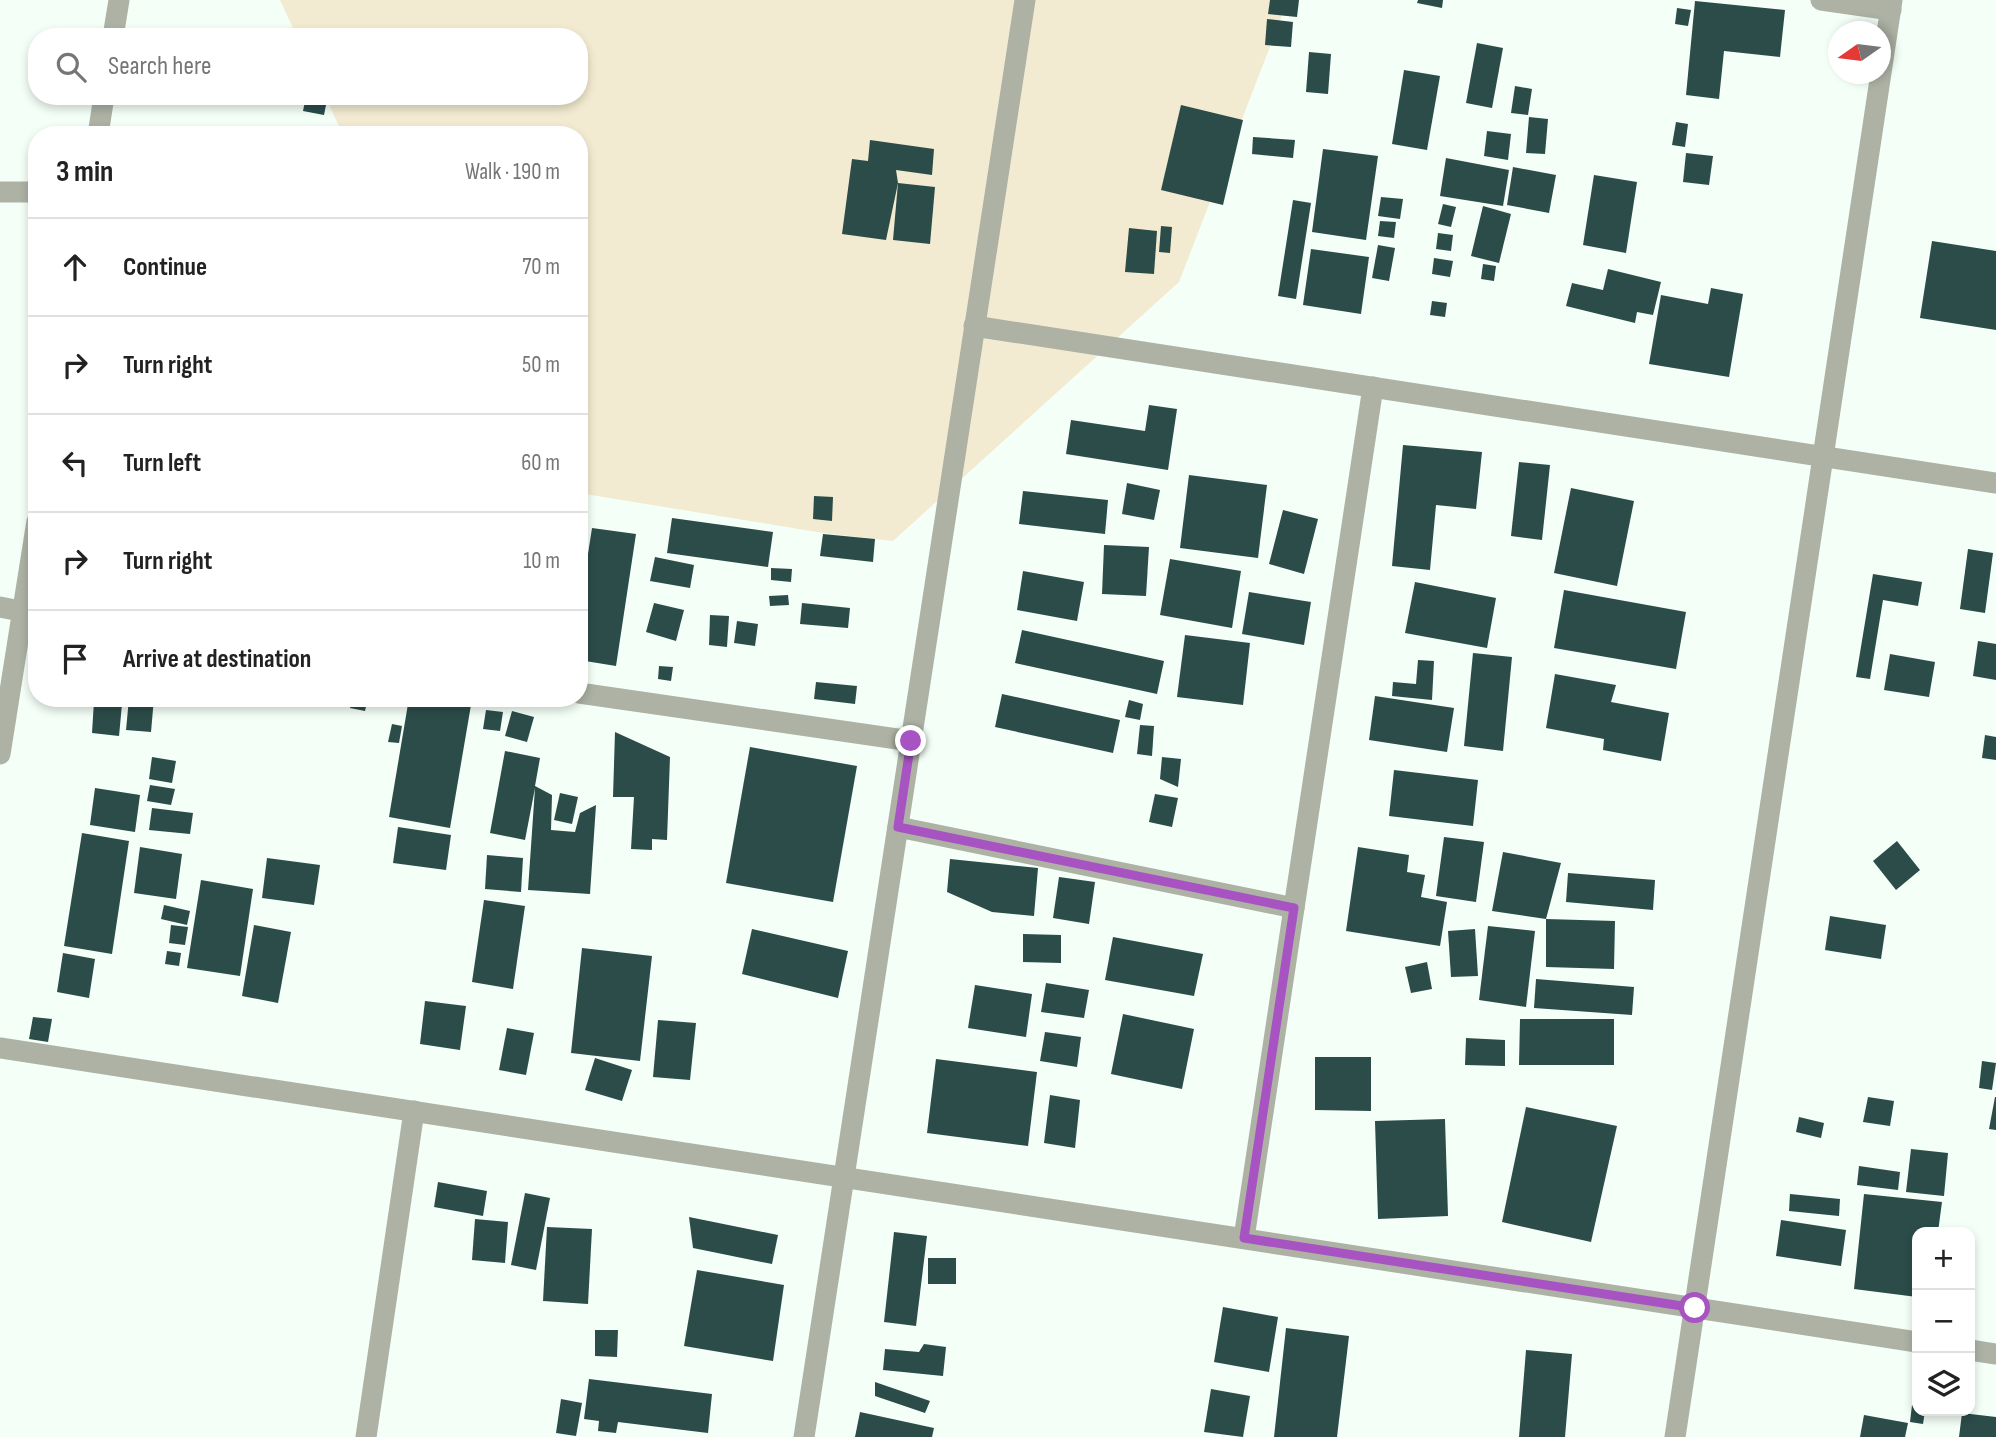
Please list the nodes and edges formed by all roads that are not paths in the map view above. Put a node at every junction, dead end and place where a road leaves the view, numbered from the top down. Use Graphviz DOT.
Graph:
graph roads {
  1 [pos="119,0"];
  2 [pos="1025,0"];
  3 [pos="1821,0"];
  4 [pos="1891,5"];
  5 [pos="114,28"];
  6 [pos="103,105"];
  7 [pos="99,126"];
  8 [pos="0,192"];
  9 [pos="28,192"];
  10 [pos="974,326"];
  11 [pos="1373,387"];
  12 [pos="1823,456"];
  13 [pos="1996,483"];
  14 [pos="0,607"];
  15 [pos="28,613"];
  16 [pos="28,618"];
  17 [pos="588,694"];
  18 [pos="911,741"];
  19 [pos="0,754"];
  20 [pos="898,827"];
  21 [pos="1294,908"];
  22 [pos="0,1048"];
  23 [pos="414,1111"];
  24 [pos="844,1177"];
  25 [pos="1244,1238"];
  26 [pos="1695,1308"];
  27 [pos="1912,1341"];
  28 [pos="1975,1351"];
  29 [pos="1996,1354"];
  30 [pos="366,1437"];
  31 [pos="804,1437"];
  32 [pos="1675,1437"];
  1 -- 5 [label="street"];
  2 -- 10 [label="street"];
  3 -- 4 [label="street"];
  4 -- 12 [label="street"];
  6 -- 7 [label="street"];
  8 -- 9 [label="street"];
  10 -- 11 [label="street"];
  10 -- 18 [label="street"];
  11 -- 12 [label="street"];
  11 -- 21 [label="street"];
  12 -- 13 [label="street"];
  12 -- 26 [label="street"];
  14 -- 15 [label="street"];
  16 -- 19 [label="street"];
  17 -- 18 [label="street"];
  18 -- 20 [label="street"];
  20 -- 21 [label="street"];
  20 -- 24 [label="street"];
  21 -- 25 [label="street"];
  22 -- 23 [label="street"];
  23 -- 24 [label="street"];
  23 -- 30 [label="street"];
  24 -- 25 [label="street"];
  24 -- 31 [label="street"];
  25 -- 26 [label="street"];
  26 -- 27 [label="street"];
  26 -- 32 [label="street"];
  28 -- 29 [label="street"];
}
